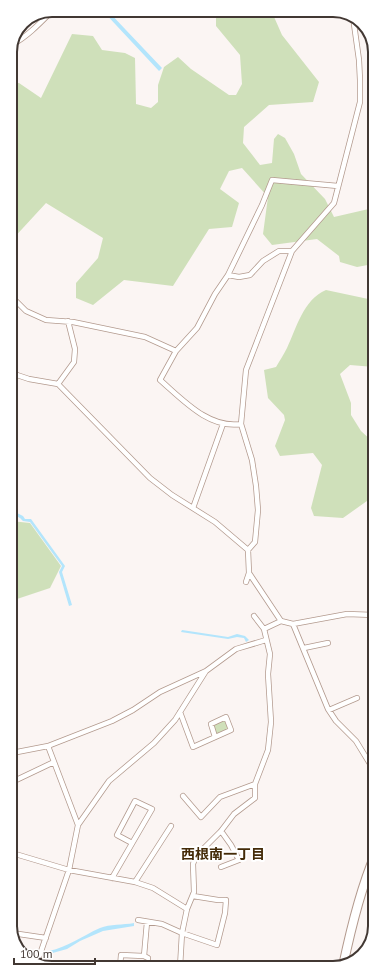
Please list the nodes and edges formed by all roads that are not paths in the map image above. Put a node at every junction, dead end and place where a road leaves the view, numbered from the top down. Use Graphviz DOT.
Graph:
graph roads {
  1 [pos="44,18"];
  2 [pos="354,24"];
  3 [pos="20,39"];
  4 [pos="338,186"];
  5 [pos="292,251"];
  6 [pos="228,275"];
  7 [pos="17,301"];
  8 [pos="68,321"];
  9 [pos="176,351"];
  10 [pos="17,375"];
  11 [pos="58,384"];
  12 [pos="223,424"];
  13 [pos="241,424"];
  14 [pos="193,508"];
  15 [pos="248,550"];
  16 [pos="249,573"];
  17 [pos="246,582"];
  18 [pos="368,615"];
  19 [pos="254,616"];
  20 [pos="281,621"];
  21 [pos="293,624"];
  22 [pos="264,629"];
  23 [pos="266,640"];
  24 [pos="328,642"];
  25 [pos="304,648"];
  26 [pos="206,671"];
  27 [pos="356,698"];
  28 [pos="329,710"];
  29 [pos="180,712"];
  30 [pos="215,737"];
  31 [pos="48,746"];
  32 [pos="17,752"];
  33 [pos="368,761"];
  34 [pos="54,762"];
  35 [pos="17,780"];
  36 [pos="255,784"];
  37 [pos="183,796"];
  38 [pos="78,825"];
  39 [pos="171,826"];
  40 [pos="221,831"];
  41 [pos="132,843"];
  42 [pos="17,854"];
  43 [pos="221,867"];
  44 [pos="69,870"];
  45 [pos="368,874"];
  46 [pos="112,878"];
  47 [pos="135,882"];
  48 [pos="193,896"];
  49 [pos="187,909"];
  50 [pos="138,920"];
  51 [pos="147,922"];
  52 [pos="182,932"];
  53 [pos="18,934"];
  54 [pos="46,938"];
  55 [pos="144,956"];
  56 [pos="39,958"];
  57 [pos="345,959"];
  58 [pos="120,961"];
  59 [pos="147,961"];
  60 [pos="180,961"];
  1 -- 3 [label="street"];
  2 -- 4 [label="street"];
  4 -- 5 [label="street"];
  4 -- 6 [label="street"];
  5 -- 6 [label="street"];
  5 -- 13 [label="street"];
  6 -- 9 [label="street"];
  7 -- 8 [label="street"];
  8 -- 9 [label="street"];
  8 -- 11 [label="street"];
  9 -- 12 [label="street"];
  10 -- 11 [label="street"];
  11 -- 14 [label="street"];
  12 -- 13 [label="street"];
  12 -- 14 [label="street"];
  13 -- 15 [label="street"];
  14 -- 15 [label="street"];
  15 -- 16 [label="street"];
  16 -- 17 [label="street"];
  16 -- 20 [label="street"];
  18 -- 21 [label="street"];
  19 -- 22 [label="street"];
  20 -- 21 [label="street"];
  20 -- 22 [label="street"];
  21 -- 25 [label="street"];
  22 -- 23 [label="street"];
  23 -- 26 [label="street"];
  23 -- 36 [label="street"];
  24 -- 25 [label="street"];
  25 -- 28 [label="street"];
  26 -- 29 [label="street"];
  26 -- 31 [label="street"];
  27 -- 28 [label="street"];
  28 -- 33 [label="street"];
  29 -- 30 [label="street"];
  29 -- 38 [label="street"];
  30 -- 30 [label="street"];
  31 -- 32 [label="street"];
  31 -- 34 [label="street"];
  34 -- 35 [label="street"];
  34 -- 38 [label="street"];
  36 -- 37 [label="street"];
  36 -- 40 [label="street"];
  38 -- 44 [label="street"];
  39 -- 47 [label="street"];
  40 -- 43 [label="street"];
  40 -- 48 [label="street"];
  41 -- 41 [label="street"];
  41 -- 46 [label="street"];
  42 -- 44 [label="street"];
  44 -- 46 [label="street"];
  44 -- 54 [label="street"];
  45 -- 57 [label="highway"];
  46 -- 47 [label="street"];
  47 -- 49 [label="street"];
  48 -- 49 [label="street"];
  48 -- 52 [label="street"];
  49 -- 52 [label="street"];
  50 -- 51 [label="street"];
  51 -- 52 [label="street"];
  51 -- 55 [label="street"];
  52 -- 60 [label="street"];
  53 -- 54 [label="street"];
  54 -- 56 [label="street"];
  55 -- 58 [label="street"];
  55 -- 59 [label="street"];
}
